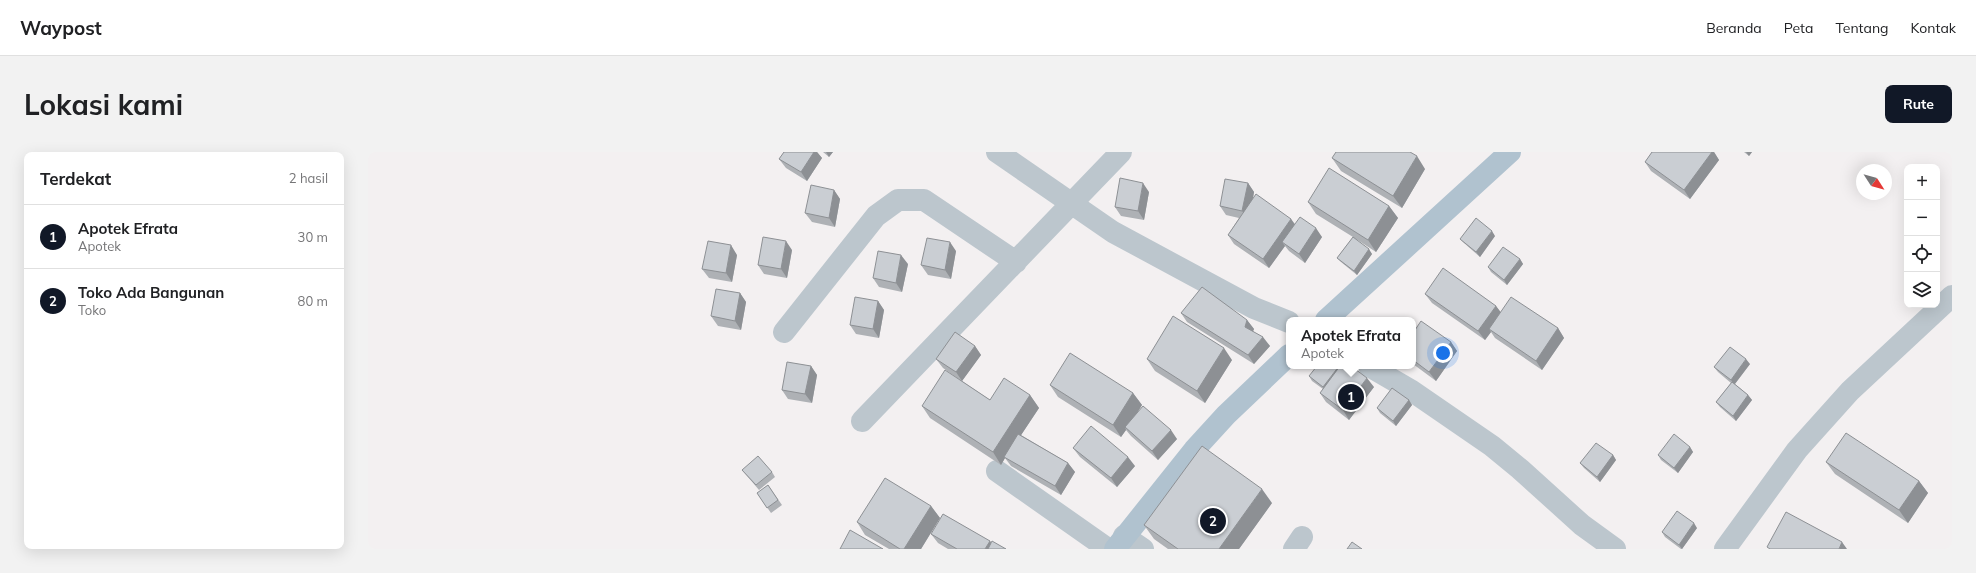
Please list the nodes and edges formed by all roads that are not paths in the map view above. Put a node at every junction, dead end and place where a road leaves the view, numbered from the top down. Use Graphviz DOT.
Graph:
graph roads {
  1 [pos="997,152"];
  2 [pos="1121,152"];
  3 [pos="1510,152"];
  4 [pos="1073,203"];
  5 [pos="1016,262"];
  6 [pos="1952,296"];
  7 [pos="1329,317"];
  8 [pos="1286,321"];
  9 [pos="784,332"];
  10 [pos="1286,358"];
  11 [pos="1374,369"];
  12 [pos="862,421"];
  13 [pos="997,471"];
  14 [pos="1116,545"];
  15 [pos="1143,549"];
  16 [pos="1615,549"];
  17 [pos="1725,549"];
  1 -- 4 [label="street"];
  2 -- 4 [label="street"];
  3 -- 7 [label="main road"];
  4 -- 5 [label="street"];
  4 -- 8 [label="street"];
  5 -- 9 [label="street"];
  5 -- 12 [label="street"];
  6 -- 17 [label="street"];
  10 -- 14 [label="main road"];
  11 -- 16 [label="street"];
  13 -- 14 [label="street"];
  14 -- 15 [label="street"];
}
